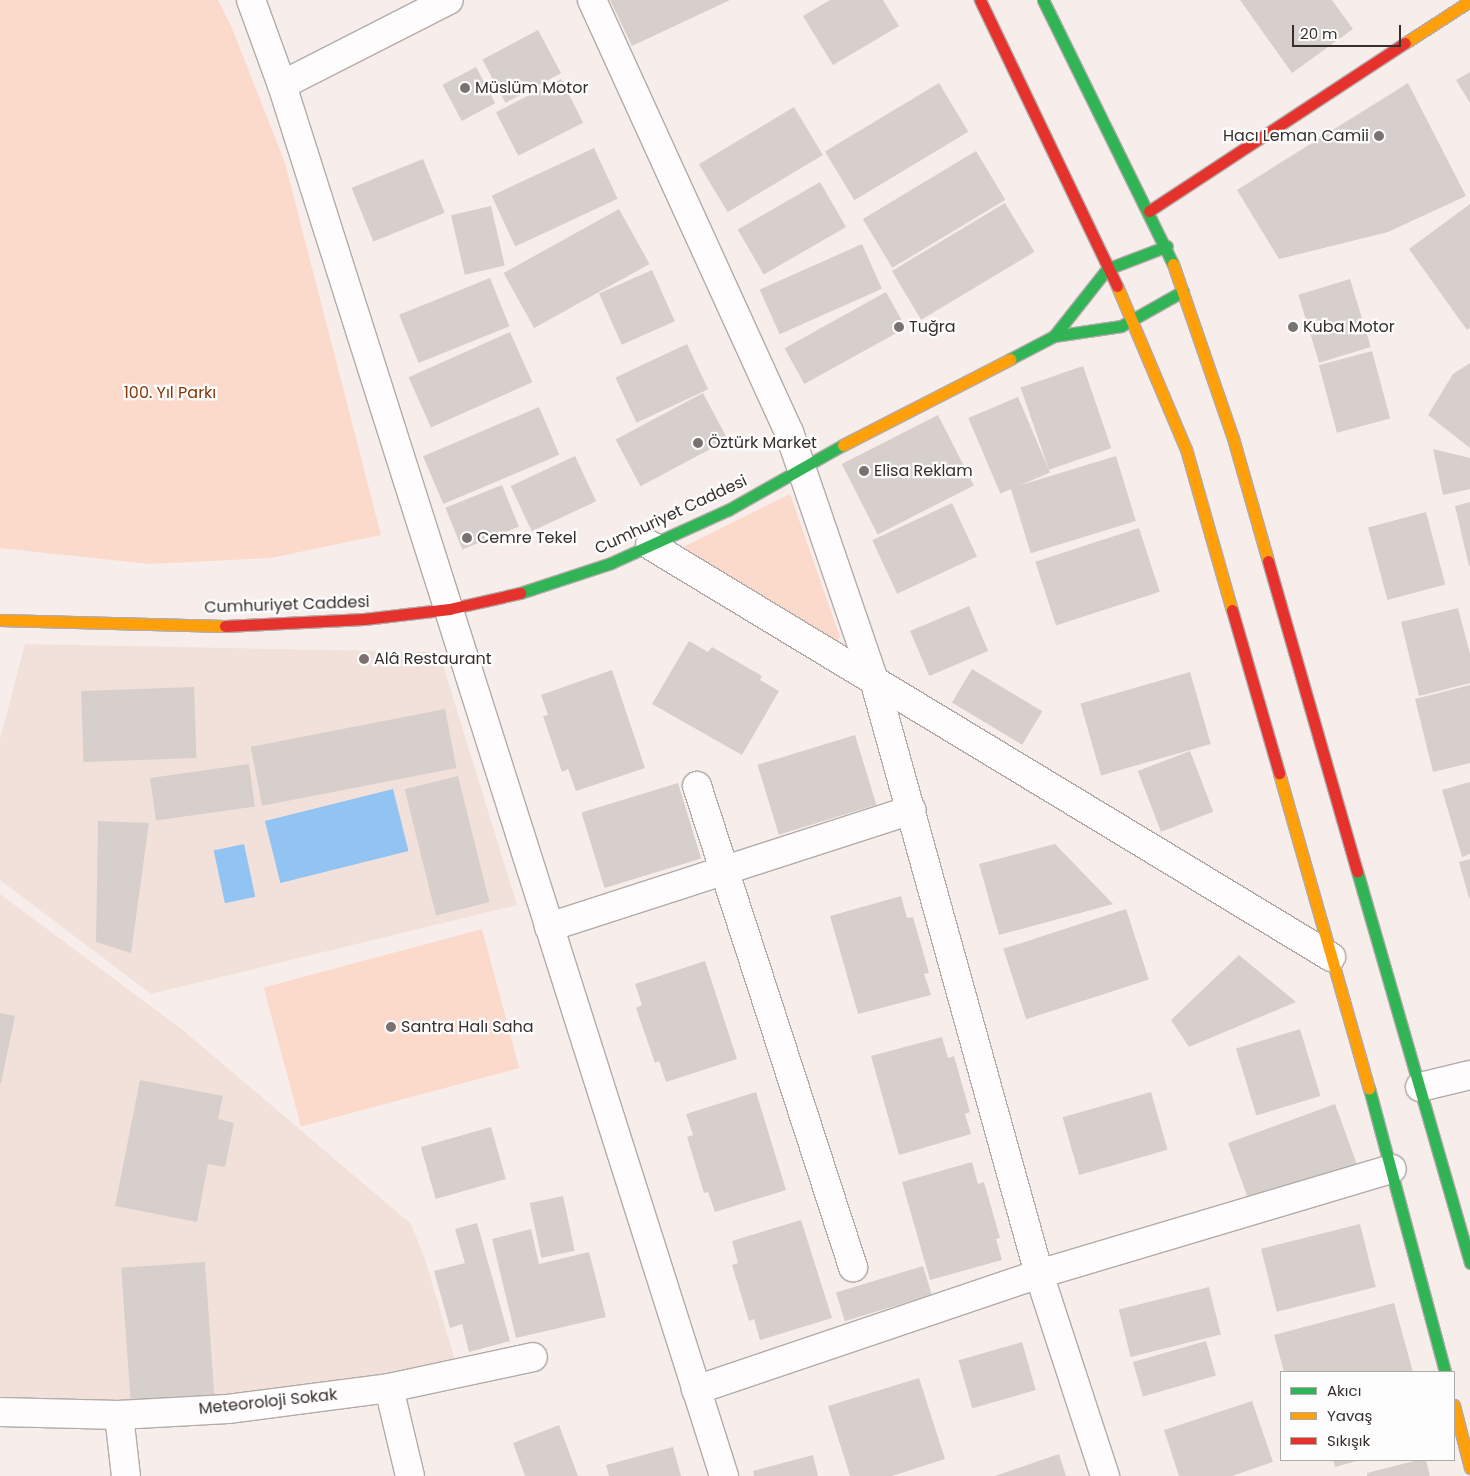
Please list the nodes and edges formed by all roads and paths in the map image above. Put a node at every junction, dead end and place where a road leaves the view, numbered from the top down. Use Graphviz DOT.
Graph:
graph roads {
  1 [pos="251,0"];
  2 [pos="449,0"];
  3 [pos="592,0"];
  4 [pos="980,0"];
  5 [pos="1043,0"];
  6 [pos="1470,1"];
  7 [pos="282,85"];
  8 [pos="1149,211"];
  9 [pos="1167,246"];
  10 [pos="1107,269"];
  11 [pos="1183,291"];
  12 [pos="1132,320"];
  13 [pos="1054,336"];
  14 [pos="801,467"];
  15 [pos="650,545"];
  16 [pos="449,610"];
  17 [pos="0,620"];
  18 [pos="875,683"];
  19 [pos="698,786"];
  20 [pos="912,810"];
  21 [pos="724,870"];
  22 [pos="549,927"];
  23 [pos="1331,957"];
  24 [pos="1470,1075"];
  25 [pos="1420,1087"];
  26 [pos="1392,1169"];
  27 [pos="1470,1263"];
  28 [pos="853,1267"];
  29 [pos="1038,1274"];
  30 [pos="533,1358"];
  31 [pos="1445,1371"];
  32 [pos="389,1388"];
  33 [pos="696,1390"];
  34 [pos="1455,1409"];
  35 [pos="0,1412"];
  36 [pos="119,1415"];
  37 [pos="1470,1468"];
  38 [pos="126,1476"];
  39 [pos="410,1476"];
  40 [pos="724,1476"];
  41 [pos="1105,1476"];
  1 -- 7 [label="street"];
  2 -- 7 [label="street"];
  3 -- 14 [label="street"];
  4 -- 10 [label="street"];
  5 -- 8 [label="street"];
  6 -- 8 [label="street"];
  7 -- 16 [label="street"];
  8 -- 9 [label="street"];
  9 -- 10 [label="street"];
  9 -- 11 [label="street"];
  10 -- 12 [label="street"];
  10 -- 13 [label="street, Cumhuriyet Caddesi"];
  11 -- 12 [label="street, Cumhuriyet Caddesi"];
  11 -- 25 [label="street"];
  12 -- 13 [label="street, Cumhuriyet Caddesi"];
  12 -- 23 [label="street"];
  13 -- 14 [label="street, Cumhuriyet Caddesi"];
  14 -- 15 [label="street, Cumhuriyet Caddesi"];
  14 -- 18 [label="street"];
  15 -- 16 [label="street, Cumhuriyet Caddesi"];
  15 -- 18 [label="street"];
  16 -- 17 [label="street, Cumhuriyet Caddesi"];
  16 -- 22 [label="street"];
  18 -- 20 [label="street"];
  18 -- 23 [label="street"];
  19 -- 21 [label="street"];
  20 -- 21 [label="street"];
  20 -- 29 [label="street"];
  21 -- 22 [label="street"];
  21 -- 28 [label="street"];
  22 -- 33 [label="street"];
  23 -- 26 [label="street"];
  24 -- 25 [label="street"];
  25 -- 27 [label="street"];
  26 -- 29 [label="street"];
  26 -- 31 [label="street"];
  29 -- 33 [label="street"];
  29 -- 41 [label="street"];
  30 -- 32 [label="street, Meteoroloji Sokak"];
  32 -- 36 [label="street, Meteoroloji Sokak"];
  32 -- 39 [label="street"];
  33 -- 40 [label="street"];
  34 -- 37 [label="street"];
  35 -- 36 [label="street, Meteoroloji Sokak"];
  36 -- 38 [label="street"];
}
